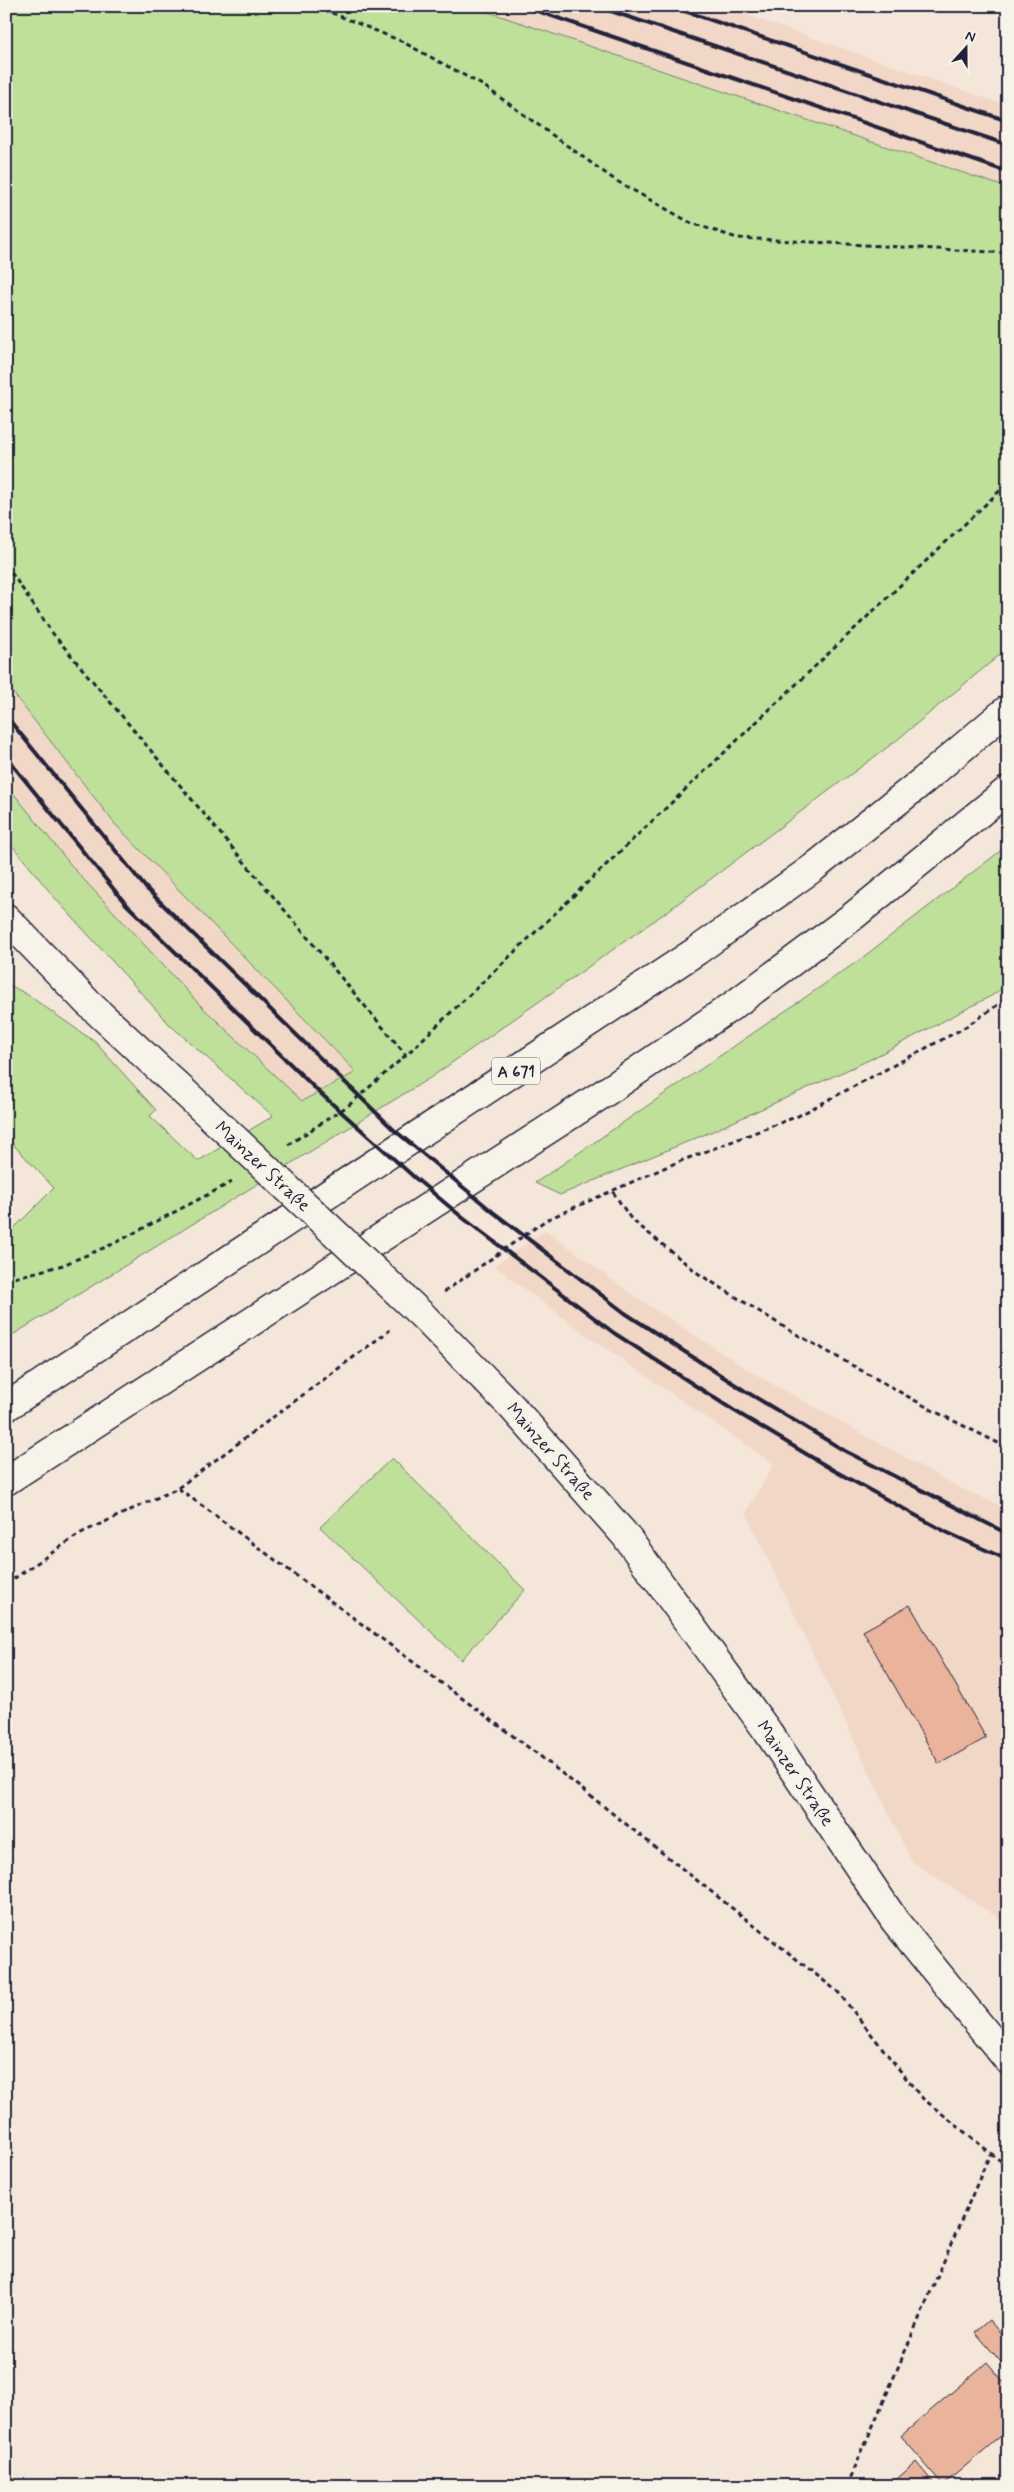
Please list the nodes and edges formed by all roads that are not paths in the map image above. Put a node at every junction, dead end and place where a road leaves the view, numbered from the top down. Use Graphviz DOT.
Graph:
graph roads {
  1 [pos="1008,709"];
  2 [pos="1008,790"];
  3 [pos="6,918"];
  4 [pos="6,1408"];
  5 [pos="6,1481"];
  6 [pos="1008,2060"];
  1 -- 4 [label="main road, A 671"];
  2 -- 5 [label="main road"];
  3 -- 6 [label="main road, Mainzer Straße, bridge"];
}
